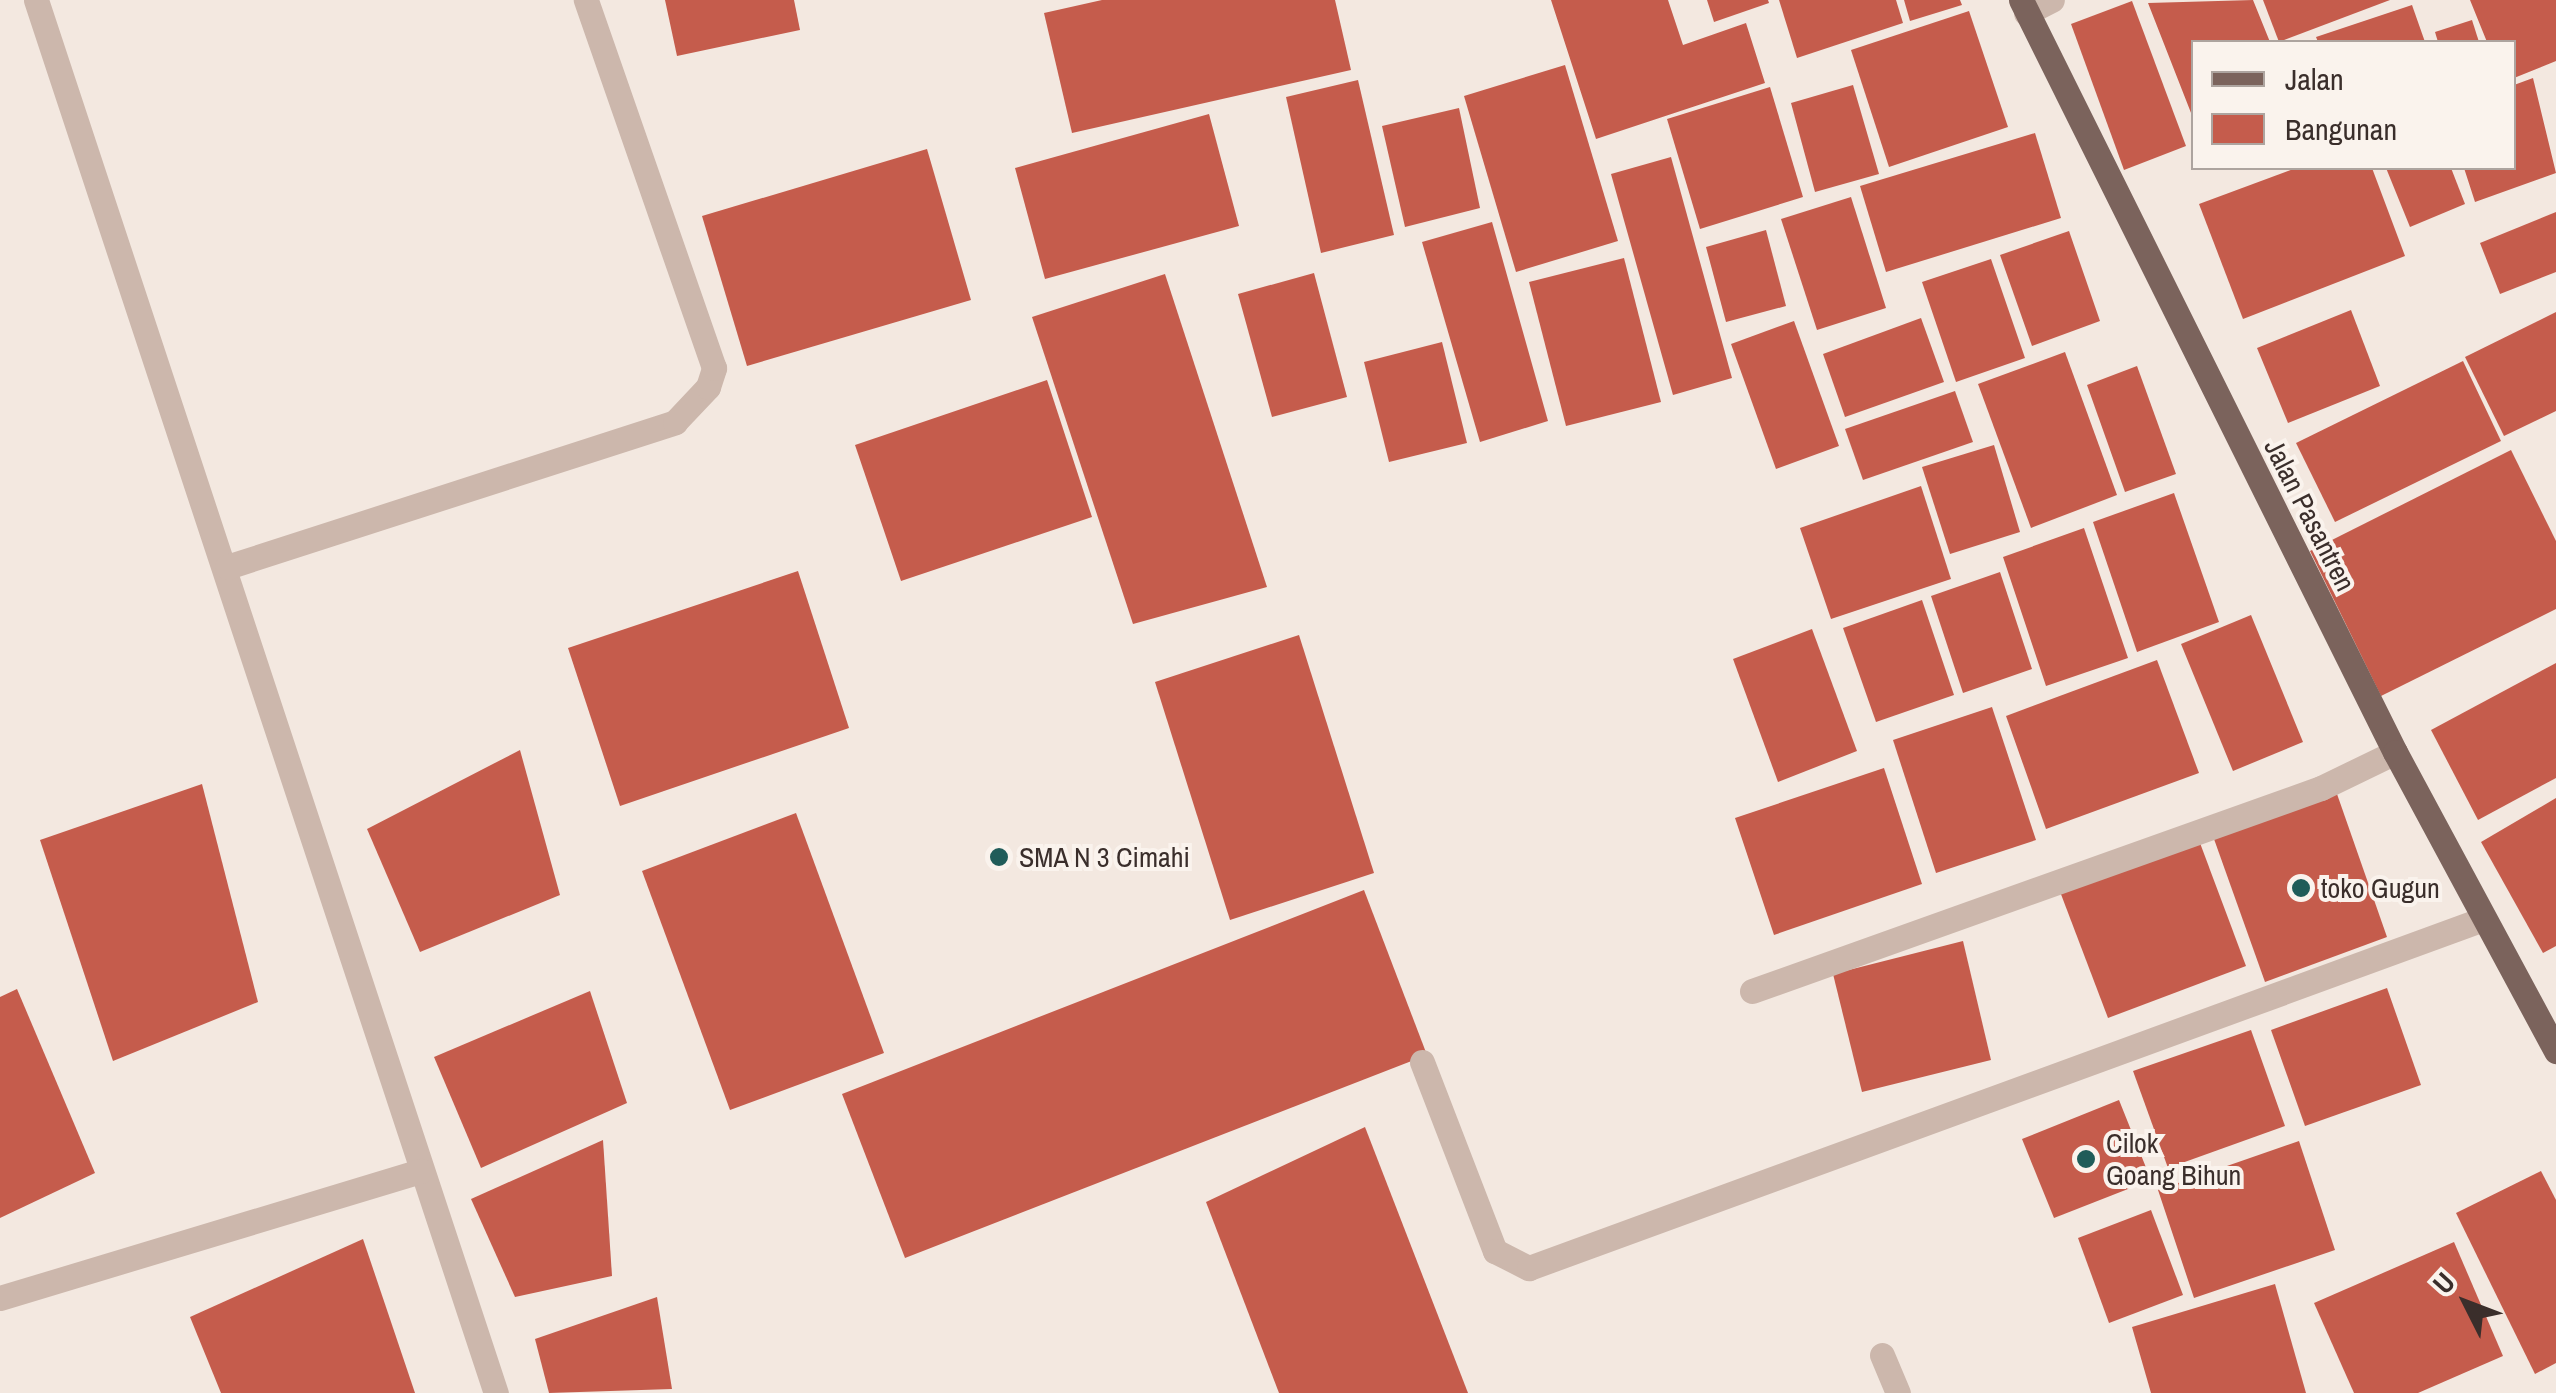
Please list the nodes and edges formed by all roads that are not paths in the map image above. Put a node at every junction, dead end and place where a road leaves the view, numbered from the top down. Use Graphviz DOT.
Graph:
graph roads {
  1 [pos="36,0"];
  2 [pos="586,0"];
  3 [pos="2052,0"];
  4 [pos="2023,7"];
  5 [pos="227,567"];
  6 [pos="2395,752"];
  7 [pos="2483,919"];
  8 [pos="1752,990"];
  9 [pos="2556,1050"];
  10 [pos="1422,1062"];
  11 [pos="422,1170"];
  12 [pos="0,1298"];
  13 [pos="1882,1354"];
  14 [pos="496,1393"];
  15 [pos="1898,1393"];
  1 -- 5 [label="street"];
  2 -- 5 [label="street"];
  3 -- 4 [label="street"];
  4 -- 6 [label="main road, Jalan Pasantren"];
  5 -- 11 [label="street"];
  6 -- 7 [label="main road, Jalan Pasantren"];
  6 -- 8 [label="street"];
  7 -- 9 [label="main road, Jalan Pasantren"];
  7 -- 10 [label="street"];
  11 -- 12 [label="street"];
  11 -- 14 [label="street"];
  13 -- 15 [label="street"];
}
